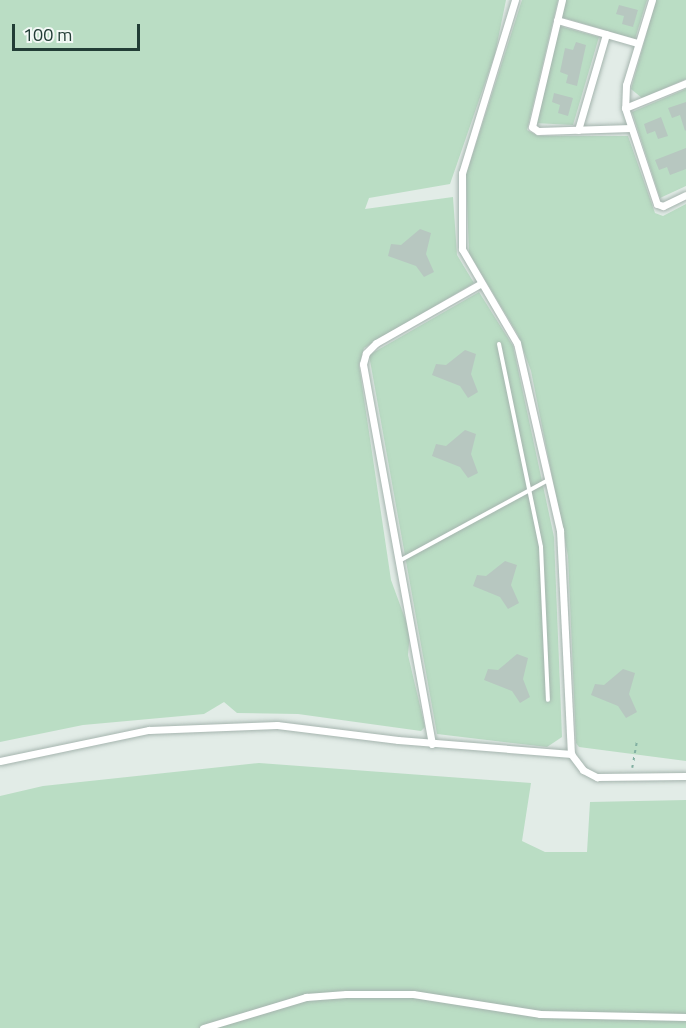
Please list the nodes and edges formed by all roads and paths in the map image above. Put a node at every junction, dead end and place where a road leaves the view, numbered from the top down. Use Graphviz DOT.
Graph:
graph roads {
  1 [pos="515,0"];
  2 [pos="562,0"];
  3 [pos="652,0"];
  4 [pos="557,20"];
  5 [pos="606,34"];
  6 [pos="638,43"];
  7 [pos="686,83"];
  8 [pos="625,108"];
  9 [pos="632,128"];
  10 [pos="578,130"];
  11 [pos="686,195"];
  12 [pos="480,284"];
  13 [pos="499,344"];
  14 [pos="548,480"];
  15 [pos="528,493"];
  16 [pos="399,561"];
  17 [pos="549,700"];
  18 [pos="637,739"];
  19 [pos="432,744"];
  20 [pos="571,754"];
  21 [pos="0,761"];
  22 [pos="622,775"];
  23 [pos="686,776"];
  24 [pos="686,1017"];
  25 [pos="203,1028"];
  1 -- 12 [label="street"];
  2 -- 4 [label="street"];
  3 -- 6 [label="street"];
  4 -- 5 [label="street"];
  4 -- 10 [label="street"];
  5 -- 6 [label="street"];
  5 -- 10 [label="street"];
  6 -- 8 [label="street"];
  7 -- 8 [label="street"];
  8 -- 9 [label="street"];
  9 -- 10 [label="street"];
  9 -- 11 [label="street"];
  12 -- 14 [label="street"];
  12 -- 16 [label="street"];
  13 -- 15 [label="lane"];
  14 -- 15 [label="lane"];
  14 -- 20 [label="street"];
  15 -- 16 [label="lane"];
  15 -- 17 [label="lane"];
  16 -- 19 [label="street"];
  18 -- 22 [label="path"];
  19 -- 20 [label="street"];
  19 -- 21 [label="street"];
  20 -- 22 [label="street"];
  22 -- 23 [label="street"];
  24 -- 25 [label="street"];
}
